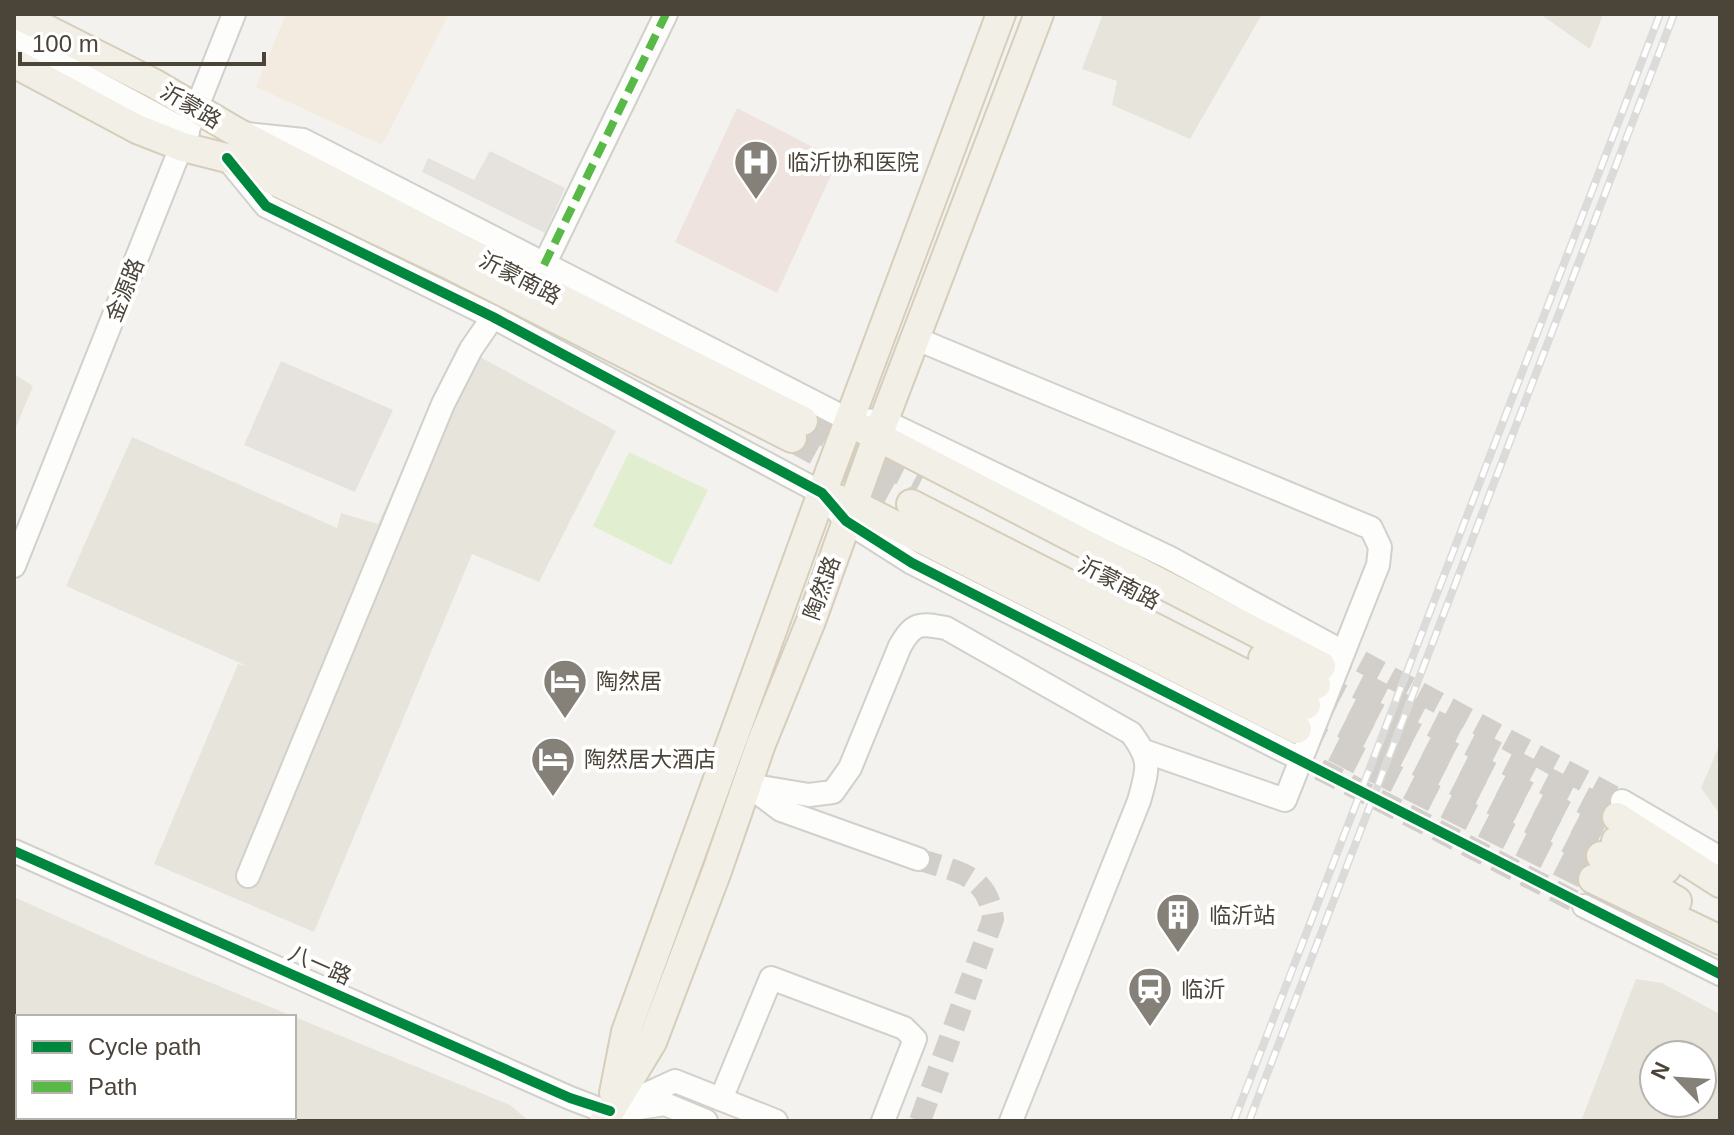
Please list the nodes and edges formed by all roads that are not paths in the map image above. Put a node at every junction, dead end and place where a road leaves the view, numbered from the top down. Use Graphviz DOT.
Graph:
graph roads {
  1 [pos="16,14"];
  2 [pos="234,14"];
  3 [pos="666,14"];
  4 [pos="1001,14"];
  5 [pos="1039,14"];
  6 [pos="14,38"];
  7 [pos="14,63"];
  8 [pos="189,129"];
  9 [pos="232,145"];
  10 [pos="544,265"];
  11 [pos="493,317"];
  12 [pos="917,339"];
  13 [pos="849,420"];
  14 [pos="798,430"];
  15 [pos="880,430"];
  16 [pos="916,492"];
  17 [pos="822,493"];
  18 [pos="849,512"];
  19 [pos="14,566"];
  20 [pos="1310,698"];
  21 [pos="1144,751"];
  22 [pos="748,785"];
  23 [pos="1610,839"];
  24 [pos="14,851"];
  25 [pos="1720,858"];
  26 [pos="918,859"];
  27 [pos="248,876"];
  28 [pos="1720,883"];
  29 [pos="1720,897"];
  30 [pos="1584,906"];
  31 [pos="1720,926"];
  32 [pos="1720,940"];
  33 [pos="1720,974"];
  34 [pos="721,1099"];
  35 [pos="614,1119"];
  36 [pos="706,1121"];
  37 [pos="776,1121"];
  38 [pos="883,1121"];
  39 [pos="1011,1121"];
  1 -- 8 [label="main road, 沂蒙路"];
  2 -- 8 [label="street, 金源路"];
  3 -- 10 [label="street"];
  4 -- 13 [label="main road, 陶然路"];
  5 -- 12 [label="main road, 陶然路"];
  6 -- 8 [label="street"];
  7 -- 8 [label="main road, 沂蒙路"];
  8 -- 9 [label="main road, 沂蒙路"];
  8 -- 9 [label="main road, 沂蒙路"];
  8 -- 19 [label="street, 金源路"];
  9 -- 10 [label="street"];
  9 -- 11 [label="street"];
  9 -- 14 [label="main road, 沂蒙南路"];
  10 -- 13 [label="street"];
  11 -- 17 [label="street"];
  11 -- 27 [label="street"];
  12 -- 15 [label="main road, 陶然路"];
  12 -- 21 [label="street"];
  13 -- 15 [label="main road"];
  13 -- 17 [label="main road, 陶然路"];
  15 -- 18 [label="main road, 陶然路"];
  15 -- 20 [label="main road"];
  16 -- 20 [label="main road, 沂蒙南路"];
  17 -- 18 [label="main road"];
  17 -- 35 [label="main road, 陶然路"];
  18 -- 20 [label="main road"];
  18 -- 22 [label="main road, 陶然路"];
  21 -- 22 [label="street"];
  21 -- 39 [label="street"];
  22 -- 26 [label="street"];
  22 -- 35 [label="main road, 陶然路"];
  23 -- 25 [label="street"];
  23 -- 28 [label="main road"];
  23 -- 29 [label="main road"];
  23 -- 31 [label="main road"];
  23 -- 32 [label="main road"];
  24 -- 35 [label="street, 八一路"];
  30 -- 33 [label="street"];
  34 -- 35 [label="street"];
  34 -- 37 [label="street"];
  34 -- 38 [label="street"];
  35 -- 36 [label="street"];
}
